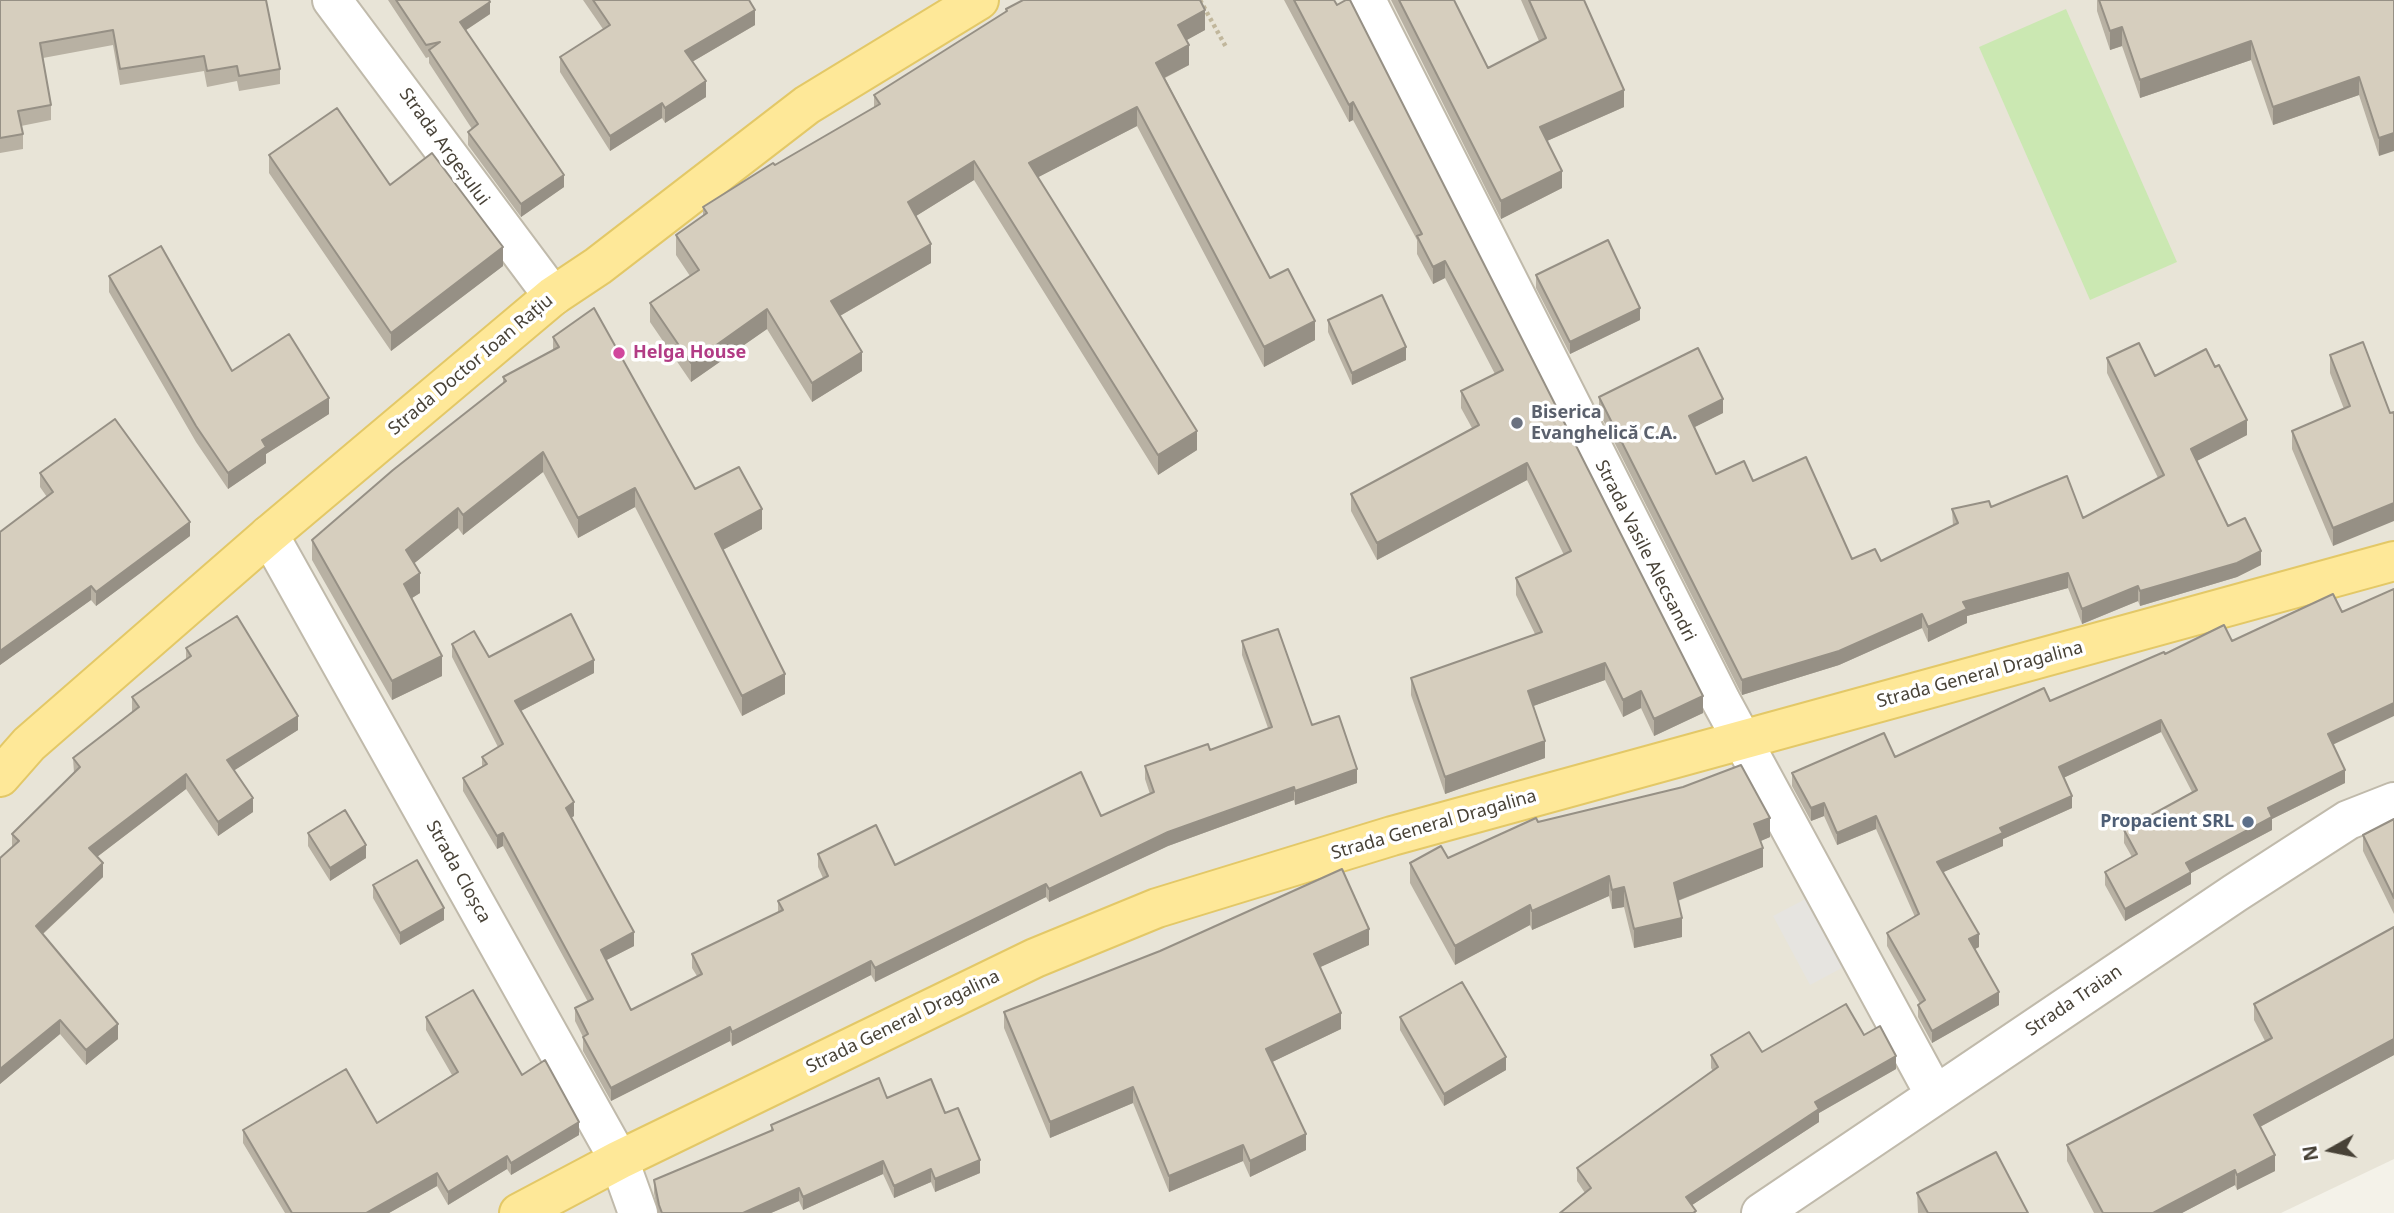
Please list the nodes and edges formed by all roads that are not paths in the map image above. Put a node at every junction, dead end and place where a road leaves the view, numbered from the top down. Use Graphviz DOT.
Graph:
graph roads {
  1 [pos="332,0"];
  2 [pos="979,0"];
  3 [pos="1366,0"];
  4 [pos="553,296"];
  5 [pos="269,535"];
  6 [pos="2394,561"];
  7 [pos="1742,740"];
  8 [pos="0,777"];
  9 [pos="2394,802"];
  10 [pos="1935,1095"];
  11 [pos="619,1160"];
  12 [pos="519,1213"];
  13 [pos="638,1213"];
  14 [pos="1761,1213"];
  1 -- 4 [label="street, Strada Argeșului"];
  2 -- 4 [label="main road, Strada Doctor Ioan Rațiu"];
  3 -- 7 [label="street, Strada Vasile Alecsandri"];
  4 -- 5 [label="main road, Strada Doctor Ioan Rațiu"];
  5 -- 8 [label="main road, Strada Doctor Ioan Rațiu"];
  5 -- 11 [label="street, Strada Cloșca"];
  6 -- 7 [label="main road, Strada General Dragalina"];
  7 -- 10 [label="street, Strada Vasile Alecsandri"];
  7 -- 11 [label="main road, Strada General Dragalina"];
  9 -- 10 [label="street, Strada Traian"];
  10 -- 14 [label="street, Strada Traian"];
  11 -- 12 [label="main road, Strada General Dragalina"];
  11 -- 13 [label="street, Strada Cloșca"];
}
